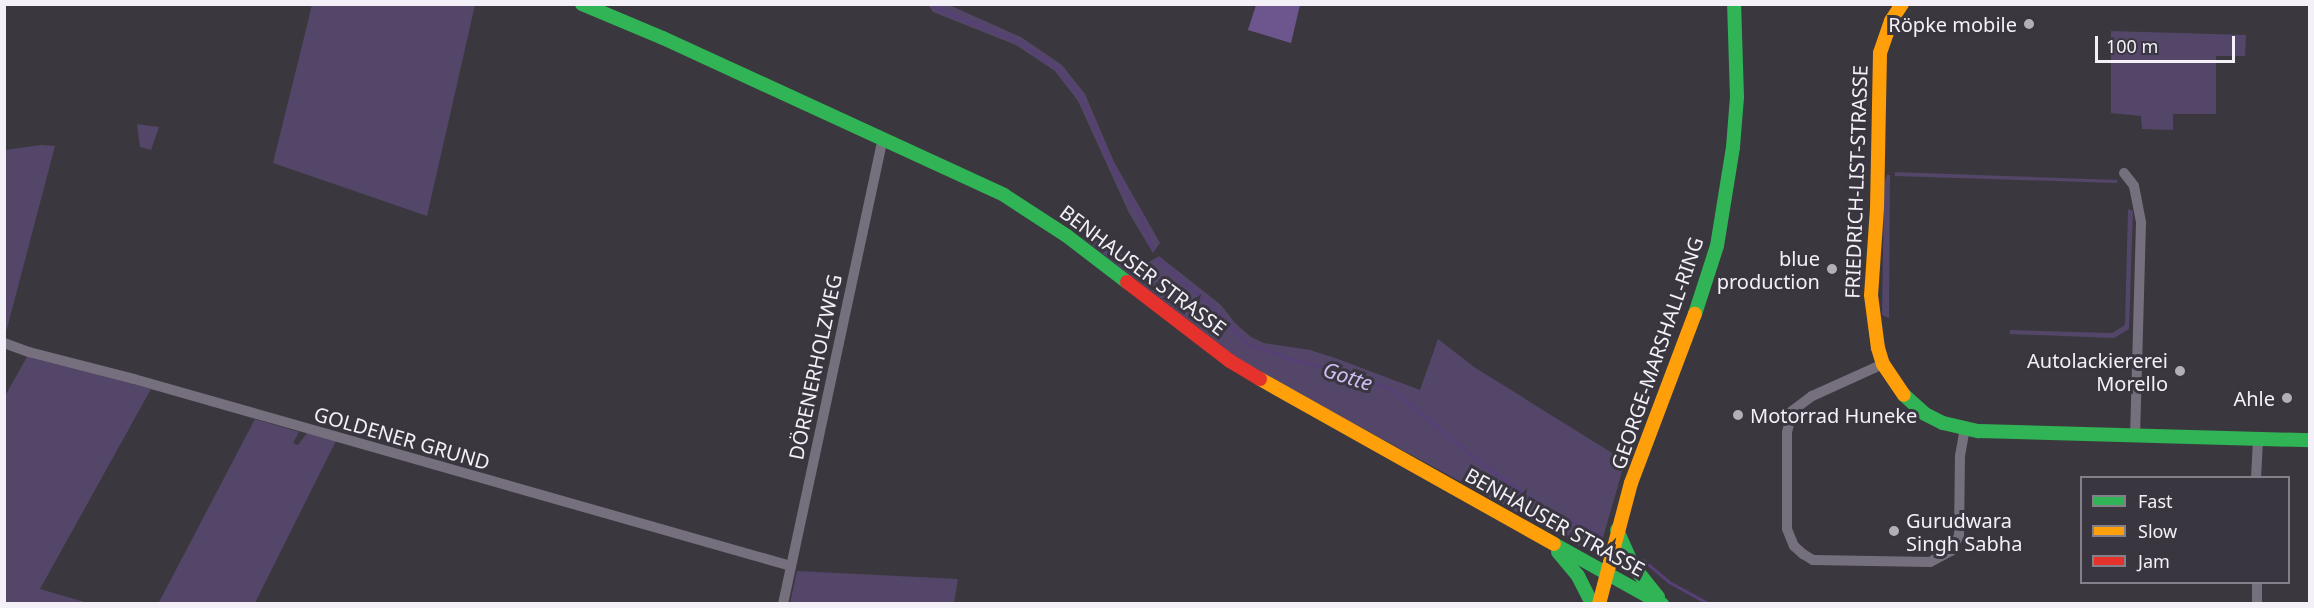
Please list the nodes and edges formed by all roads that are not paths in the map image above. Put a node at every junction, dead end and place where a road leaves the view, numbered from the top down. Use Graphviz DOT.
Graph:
graph roads {
  1 [pos="582,4"];
  2 [pos="1734,4"];
  3 [pos="1902,4"];
  4 [pos="883,138"];
  5 [pos="2124,173"];
  6 [pos="4,343"];
  7 [pos="1883,364"];
  8 [pos="1965,429"];
  9 [pos="2135,436"];
  10 [pos="2258,439"];
  11 [pos="2310,440"];
  12 [pos="2256,476"];
  13 [pos="1617,530"];
  14 [pos="1548,542"];
  15 [pos="791,566"];
  16 [pos="1606,573"];
  17 [pos="2257,584"];
  18 [pos="783,603"];
  19 [pos="1592,603"];
  20 [pos="1599,603"];
  21 [pos="1663,603"];
  22 [pos="2257,603"];
  1 -- 4 [label="main road, BENHAUSER STRASSE"];
  2 -- 13 [label="main road, GEORGE-MARSHALL-RING"];
  3 -- 7 [label="main road, FRIEDRICH-LIST-STRASSE"];
  4 -- 14 [label="main road, BENHAUSER STRASSE"];
  4 -- 15 [label="street, DÖRENERHOLZWEG"];
  5 -- 9 [label="street"];
  6 -- 15 [label="street, GOLDENER GRUND"];
  7 -- 8 [label="main road, FRIEDRICH-LIST-STRASSE"];
  7 -- 8 [label="street"];
  8 -- 9 [label="main road, FRIEDRICH-LIST-STRASSE"];
  9 -- 10 [label="main road, FRIEDRICH-LIST-STRASSE"];
  10 -- 11 [label="main road, FRIEDRICH-LIST-STRASSE"];
  10 -- 12 [label="street"];
  13 -- 16 [label="main road, GEORGE-MARSHALL-RING"];
  13 -- 21 [label="main road"];
  14 -- 16 [label="main road, BENHAUSER STRASSE"];
  14 -- 19 [label="main road"];
  15 -- 18 [label="street, DÖRENERHOLZWEG"];
  16 -- 20 [label="main road, GEORGE-MARSHALL-RING"];
  16 -- 21 [label="main road, BENHAUSER STRASSE"];
  17 -- 22 [label="street"];
}
